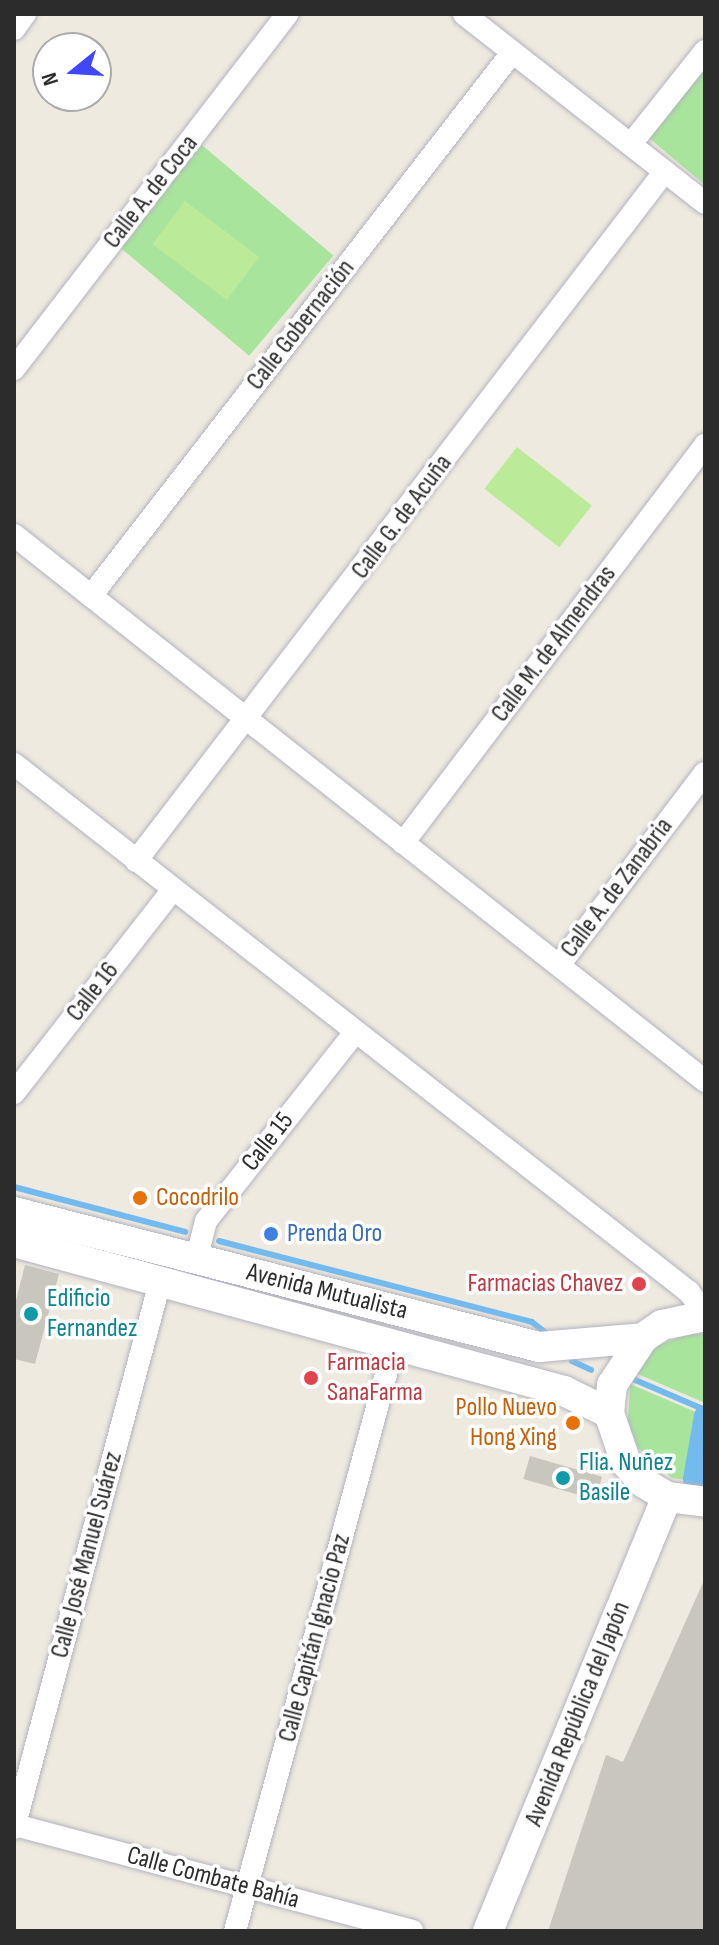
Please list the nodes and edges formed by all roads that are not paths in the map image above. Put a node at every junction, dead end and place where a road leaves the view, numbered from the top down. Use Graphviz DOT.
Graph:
graph roads {
  1 [pos="25,14"];
  2 [pos="287,14"];
  3 [pos="464,14"];
  4 [pos="14,29"];
  5 [pos="705,51"];
  6 [pos="511,54"];
  7 [pos="631,144"];
  8 [pos="665,171"];
  9 [pos="705,203"];
  10 [pos="14,369"];
  11 [pos="705,445"];
  12 [pos="14,535"];
  13 [pos="91,596"];
  14 [pos="247,722"];
  15 [pos="14,764"];
  16 [pos="705,773"];
  17 [pos="403,843"];
  18 [pos="136,861"];
  19 [pos="172,891"];
  20 [pos="559,965"];
  21 [pos="355,1032"];
  22 [pos="705,1081"];
  23 [pos="14,1093"];
  24 [pos="14,1212"];
  25 [pos="14,1242"];
  26 [pos="196,1260"];
  27 [pos="160,1282"];
  28 [pos="705,1315"];
  29 [pos="643,1338"];
  30 [pos="394,1345"];
  31 [pos="609,1413"];
  32 [pos="667,1497"];
  33 [pos="705,1502"];
  34 [pos="14,1827"];
  35 [pos="247,1887"];
  36 [pos="235,1931"];
  37 [pos="412,1931"];
  38 [pos="488,1931"];
  1 -- 4 [label="street"];
  2 -- 10 [label="street, Calle A. de Coca"];
  3 -- 6 [label="street"];
  5 -- 7 [label="street"];
  6 -- 7 [label="street"];
  6 -- 13 [label="street, Calle Gobernación"];
  7 -- 8 [label="street"];
  8 -- 9 [label="street"];
  8 -- 14 [label="street, Calle G. de Acuña"];
  11 -- 17 [label="street, Calle M. de Almendras"];
  12 -- 13 [label="street"];
  13 -- 14 [label="street"];
  14 -- 17 [label="street"];
  14 -- 18 [label="street, Calle G. de Acuña"];
  15 -- 18 [label="street"];
  16 -- 20 [label="street, Calle A. de Zanabria"];
  17 -- 20 [label="street"];
  18 -- 19 [label="street"];
  19 -- 21 [label="street"];
  19 -- 23 [label="street, Calle 16"];
  20 -- 22 [label="street"];
  21 -- 26 [label="street, Calle 15"];
  21 -- 28 [label="street"];
  24 -- 26 [label="main road, Avenida Mutualista"];
  25 -- 27 [label="main road, Avenida Mutualista"];
  26 -- 29 [label="main road, Avenida Mutualista"];
  27 -- 30 [label="main road, Avenida Mutualista"];
  27 -- 34 [label="street, Calle José Manuel Suárez"];
  28 -- 29 [label="main road"];
  29 -- 31 [label="main road"];
  30 -- 31 [label="main road, Avenida Mutualista"];
  30 -- 35 [label="street, Calle Capitán Ignacio Paz"];
  31 -- 32 [label="main road"];
  32 -- 33 [label="main road"];
  32 -- 38 [label="main road, Avenida República del Japón"];
  34 -- 35 [label="street, Calle Combate Bahía"];
  35 -- 36 [label="street, Calle Capitán Ignacio Paz"];
  35 -- 37 [label="street, Calle Combate Bahía"];
}
